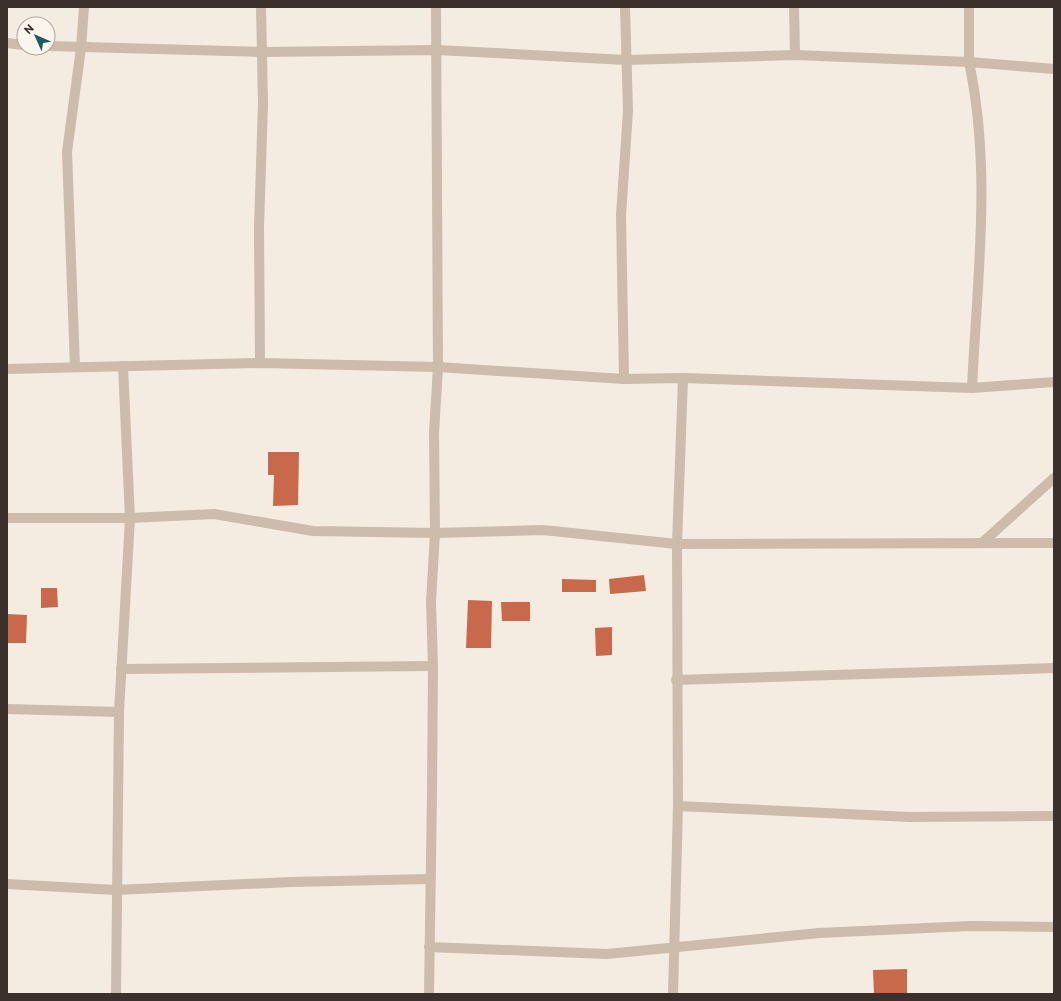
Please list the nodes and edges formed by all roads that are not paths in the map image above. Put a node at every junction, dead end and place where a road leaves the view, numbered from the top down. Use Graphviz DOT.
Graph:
graph roads {
  1 [pos="84,7"];
  2 [pos="261,7"];
  3 [pos="436,7"];
  4 [pos="625,7"];
  5 [pos="794,7"];
  6 [pos="969,7"];
  7 [pos="56,46"];
  8 [pos="81,48"];
  9 [pos="437,50"];
  10 [pos="262,52"];
  11 [pos="795,56"];
  12 [pos="626,60"];
  13 [pos="968,62"];
  14 [pos="1054,69"];
  15 [pos="260,363"];
  16 [pos="123,366"];
  17 [pos="438,367"];
  18 [pos="75,368"];
  19 [pos="7,369"];
  20 [pos="683,378"];
  21 [pos="624,379"];
  22 [pos="1054,382"];
  23 [pos="972,388"];
  24 [pos="1054,478"];
  25 [pos="7,518"];
  26 [pos="130,518"];
  27 [pos="435,533"];
  28 [pos="983,542"];
  29 [pos="1054,543"];
  30 [pos="677,544"];
  31 [pos="433,666"];
  32 [pos="1054,668"];
  33 [pos="121,669"];
  34 [pos="676,680"];
  35 [pos="7,709"];
  36 [pos="119,712"];
  37 [pos="678,806"];
  38 [pos="1054,816"];
  39 [pos="430,879"];
  40 [pos="7,884"];
  41 [pos="116,890"];
  42 [pos="1054,927"];
  43 [pos="675,946"];
  44 [pos="429,947"];
  45 [pos="116,994"];
  46 [pos="429,994"];
  47 [pos="673,994"];
  1 -- 8 [label="street"];
  2 -- 10 [label="street"];
  3 -- 9 [label="street"];
  4 -- 12 [label="street"];
  5 -- 11 [label="street"];
  6 -- 13 [label="street"];
  7 -- 8 [label="street"];
  8 -- 10 [label="street"];
  8 -- 18 [label="street"];
  9 -- 10 [label="street"];
  9 -- 12 [label="street"];
  9 -- 17 [label="street"];
  10 -- 15 [label="street"];
  11 -- 12 [label="street"];
  11 -- 13 [label="street"];
  12 -- 21 [label="street"];
  13 -- 14 [label="street"];
  13 -- 23 [label="street"];
  15 -- 16 [label="street"];
  15 -- 17 [label="street"];
  16 -- 18 [label="street"];
  16 -- 26 [label="street"];
  17 -- 21 [label="street"];
  17 -- 27 [label="street"];
  18 -- 19 [label="street"];
  20 -- 21 [label="street"];
  20 -- 23 [label="street"];
  20 -- 30 [label="street"];
  22 -- 23 [label="street"];
  24 -- 28 [label="street"];
  25 -- 26 [label="street"];
  26 -- 27 [label="street"];
  26 -- 33 [label="street"];
  27 -- 30 [label="street"];
  27 -- 31 [label="street"];
  28 -- 29 [label="street"];
  28 -- 30 [label="street"];
  30 -- 34 [label="street"];
  31 -- 33 [label="street"];
  31 -- 39 [label="street"];
  32 -- 34 [label="street"];
  33 -- 36 [label="street"];
  34 -- 37 [label="street"];
  35 -- 36 [label="street"];
  36 -- 41 [label="street"];
  37 -- 38 [label="street"];
  37 -- 43 [label="street"];
  39 -- 41 [label="street"];
  39 -- 44 [label="street"];
  40 -- 41 [label="street"];
  41 -- 45 [label="street"];
  42 -- 43 [label="street"];
  43 -- 44 [label="street"];
  43 -- 47 [label="street"];
  44 -- 46 [label="street"];
}
